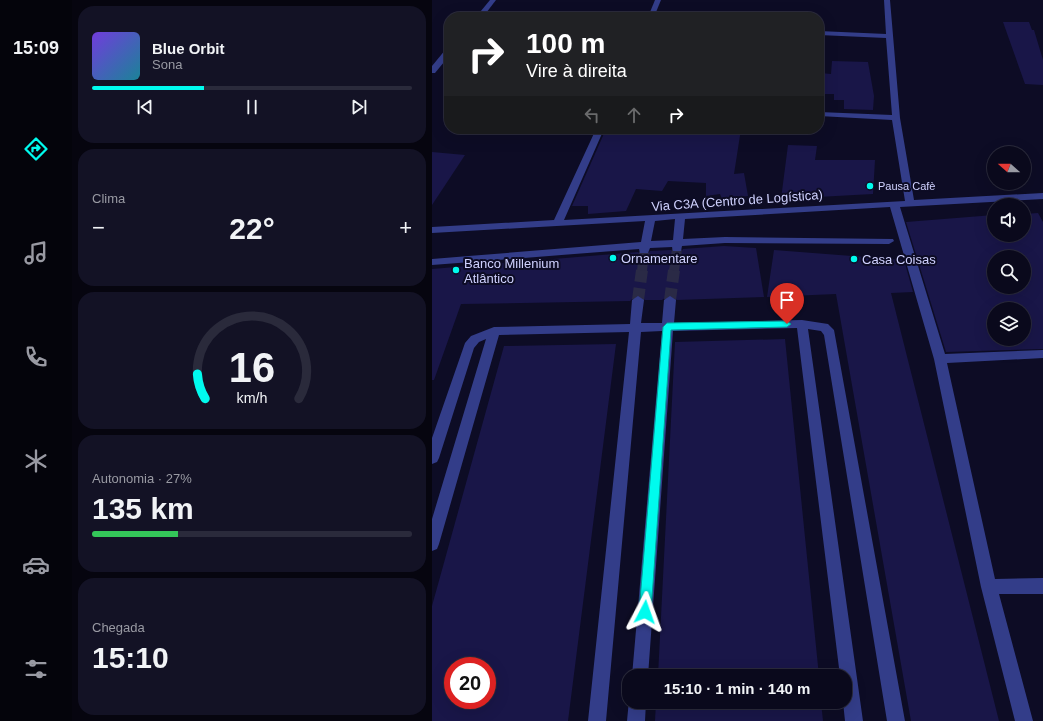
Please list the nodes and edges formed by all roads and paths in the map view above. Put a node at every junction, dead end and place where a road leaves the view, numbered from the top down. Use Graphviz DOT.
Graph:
graph roads {
  1 [pos="493,0"];
  2 [pos="658,0"];
  3 [pos="887,0"];
  4 [pos="483,12"];
  5 [pos="653,12"];
  6 [pos="824,33"];
  7 [pos="888,36"];
  8 [pos="444,57"];
  9 [pos="432,71"];
  10 [pos="824,114"];
  11 [pos="896,118"];
  12 [pos="598,134"];
  13 [pos="1043,196"];
  14 [pos="910,202"];
  15 [pos="894,203"];
  16 [pos="680,217"];
  17 [pos="650,219"];
  18 [pos="558,223"];
  19 [pos="432,230"];
  20 [pos="889,241"];
  21 [pos="677,246"];
  22 [pos="645,248"];
  23 [pos="432,262"];
  24 [pos="638,300"];
  25 [pos="670,300"];
  26 [pos="802,324"];
  27 [pos="667,327"];
  28 [pos="634,328"];
  29 [pos="494,331"];
  30 [pos="1043,354"];
  31 [pos="940,359"];
  32 [pos="432,458"];
  33 [pos="432,544"];
  34 [pos="989,586"];
  35 [pos="1043,586"];
  36 [pos="641,669"];
  37 [pos="637,709"];
  38 [pos="598,721"];
  39 [pos="636,721"];
  40 [pos="854,721"];
  41 [pos="896,721"];
  42 [pos="1024,721"];
  1 -- 4 [label="street"];
  2 -- 5 [label="street"];
  3 -- 7 [label="street"];
  6 -- 7 [label="street"];
  7 -- 11 [label="street"];
  8 -- 9 [label="street"];
  10 -- 11 [label="street"];
  11 -- 14 [label="street"];
  12 -- 18 [label="street"];
  13 -- 14 [label="street, Via C3A (Centro de Logística)"];
  14 -- 15 [label="street, Via C3A (Centro de Logística)"];
  15 -- 16 [label="street, Via C3A (Centro de Logística)"];
  15 -- 31 [label="street"];
  16 -- 17 [label="street, Via C3A (Centro de Logística)"];
  16 -- 21 [label="street"];
  17 -- 18 [label="street, Via C3A (Centro de Logística)"];
  17 -- 22 [label="street"];
  18 -- 19 [label="street, Via C3A (Centro de Logística)"];
  20 -- 21 [label="street"];
  21 -- 22 [label="street"];
  22 -- 23 [label="street"];
  24 -- 28 [label="street"];
  25 -- 27 [label="street"];
  26 -- 27 [label="street"];
  26 -- 40 [label="street"];
  26 -- 41 [label="street"];
  27 -- 28 [label="street"];
  27 -- 36 [label="street"];
  28 -- 29 [label="street"];
  28 -- 38 [label="street"];
  29 -- 32 [label="street"];
  29 -- 33 [label="street"];
  30 -- 31 [label="street"];
  31 -- 34 [label="street"];
  34 -- 35 [label="street"];
  34 -- 42 [label="street"];
  37 -- 39 [label="street"];
}
